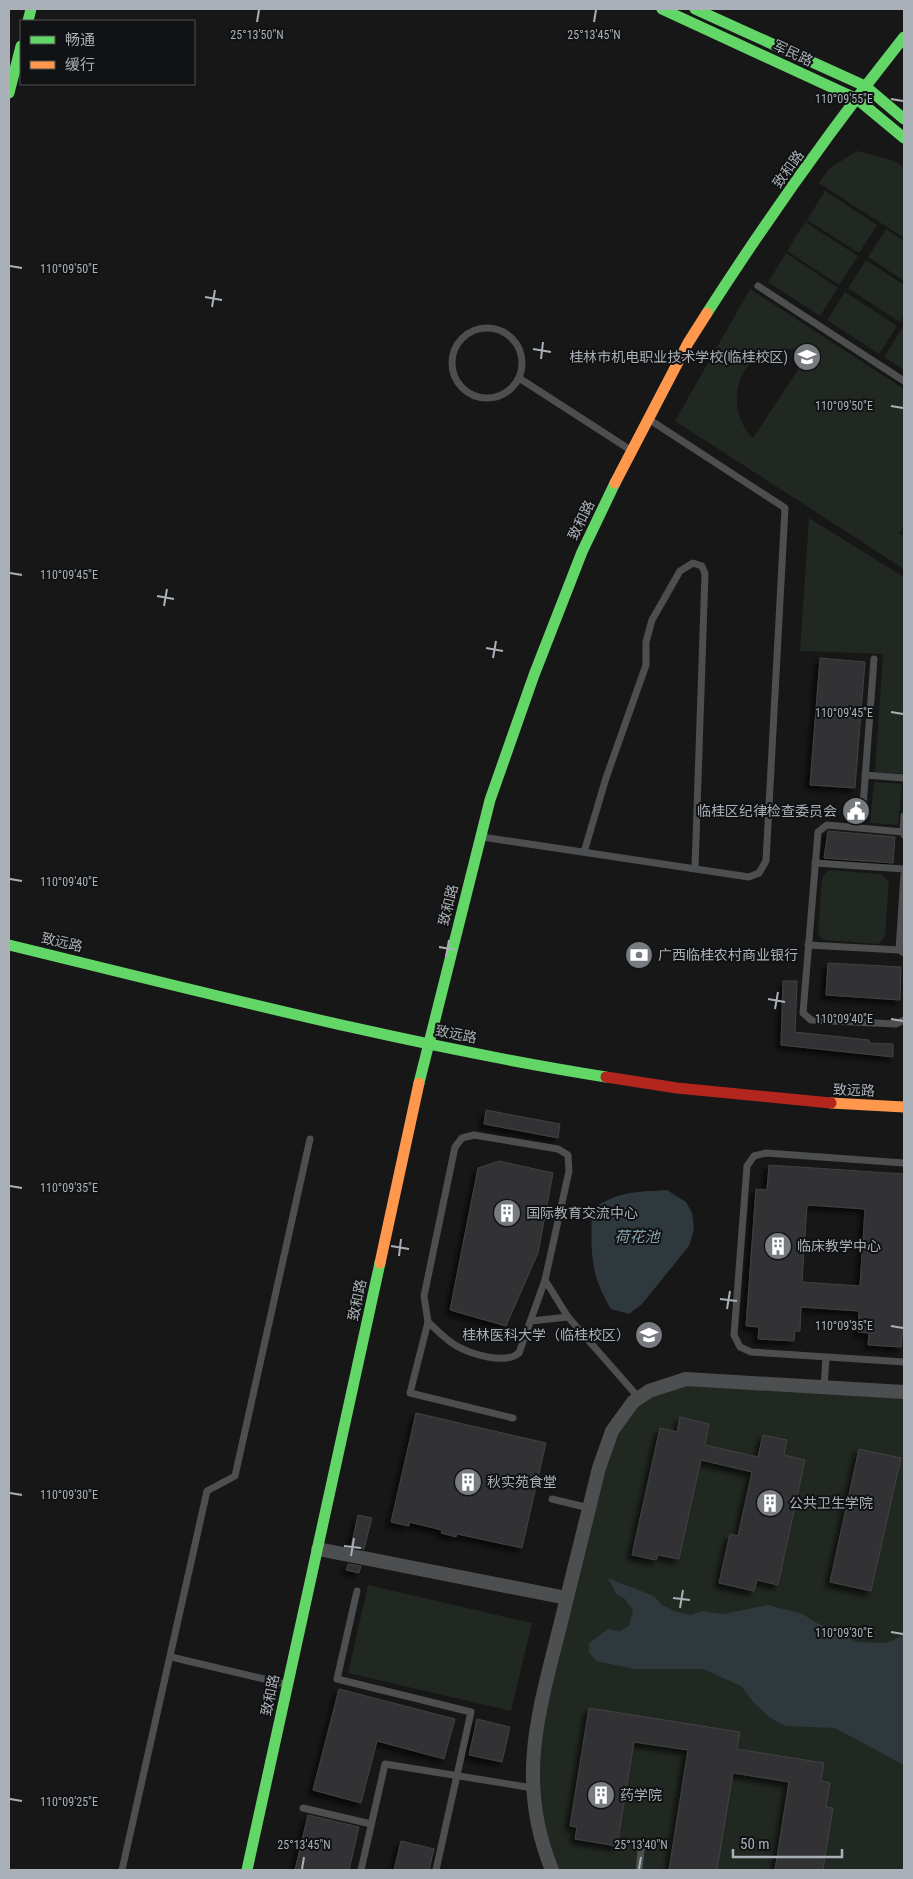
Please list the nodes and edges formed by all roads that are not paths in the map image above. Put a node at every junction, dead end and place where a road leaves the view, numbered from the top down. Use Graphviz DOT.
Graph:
graph roads {
  1 [pos="662,9"];
  2 [pos="695,9"];
  3 [pos="904,36"];
  4 [pos="20,50"];
  5 [pos="865,86"];
  6 [pos="9,93"];
  7 [pos="857,99"];
  8 [pos="904,119"];
  9 [pos="904,138"];
  10 [pos="758,286"];
  11 [pos="519,378"];
  12 [pos="904,381"];
  13 [pos="647,419"];
  14 [pos="631,450"];
  15 [pos="874,659"];
  16 [pos="865,775"];
  17 [pos="904,778"];
  18 [pos="863,806"];
  19 [pos="904,816"];
  20 [pos="904,833"];
  21 [pos="481,836"];
  22 [pos="584,852"];
  23 [pos="815,863"];
  24 [pos="694,868"];
  25 [pos="904,869"];
  26 [pos="904,875"];
  27 [pos="904,901"];
  28 [pos="808,944"];
  29 [pos="9,945"];
  30 [pos="901,952"];
  31 [pos="904,1020"];
  32 [pos="428,1044"];
  33 [pos="904,1107"];
  34 [pos="310,1139"];
  35 [pos="904,1162"];
  36 [pos="545,1280"];
  37 [pos="568,1317"];
  38 [pos="531,1321"];
  39 [pos="428,1322"];
  40 [pos="826,1358"];
  41 [pos="904,1362"];
  42 [pos="824,1387"];
  43 [pos="904,1392"];
  44 [pos="639,1398"];
  45 [pos="513,1418"];
  46 [pos="552,1499"];
  47 [pos="589,1508"];
  48 [pos="318,1549"];
  49 [pos="357,1591"];
  50 [pos="567,1598"];
  51 [pos="170,1657"];
  52 [pos="288,1684"];
  53 [pos="459,1776"];
  54 [pos="532,1788"];
  55 [pos="303,1808"];
  56 [pos="371,1824"];
  57 [pos="642,1842"];
  58 [pos="122,1870"];
  59 [pos="247,1870"];
  60 [pos="360,1870"];
  61 [pos="436,1870"];
  62 [pos="552,1870"];
  63 [pos="639,1870"];
  1 -- 7 [label="main road, 军民路"];
  2 -- 5 [label="main road, 军民路"];
  3 -- 5 [label="main road, 致和路"];
  4 -- 6 [label="main road"];
  5 -- 7 [label="main road, 致和路"];
  5 -- 8 [label="main road, 军民路"];
  7 -- 9 [label="main road, 军民路"];
  7 -- 13 [label="main road, 致和路"];
  10 -- 12 [label="lane"];
  11 -- 11 [label="lane"];
  11 -- 14 [label="lane"];
  13 -- 14 [label="main road, 致和路"];
  13 -- 24 [label="lane"];
  14 -- 21 [label="main road, 致和路"];
  15 -- 16 [label="lane"];
  16 -- 17 [label="lane"];
  16 -- 18 [label="lane"];
  19 -- 20 [label="lane"];
  20 -- 23 [label="lane"];
  21 -- 22 [label="lane"];
  21 -- 32 [label="main road, 致和路"];
  22 -- 24 [label="lane"];
  22 -- 24 [label="lane"];
  23 -- 25 [label="lane"];
  23 -- 28 [label="lane"];
  26 -- 27 [label="lane"];
  27 -- 30 [label="lane"];
  28 -- 30 [label="lane"];
  28 -- 31 [label="lane"];
  29 -- 32 [label="main road, 致远路"];
  32 -- 33 [label="main road, 致远路"];
  32 -- 48 [label="main road, 致和路"];
  34 -- 51 [label="lane"];
  35 -- 40 [label="lane"];
  36 -- 37 [label="lane"];
  36 -- 38 [label="lane"];
  36 -- 39 [label="lane"];
  37 -- 38 [label="lane"];
  37 -- 44 [label="lane"];
  38 -- 39 [label="lane"];
  39 -- 45 [label="lane"];
  40 -- 41 [label="lane"];
  40 -- 42 [label="lane"];
  42 -- 43 [label="street"];
  42 -- 44 [label="street"];
  44 -- 47 [label="street"];
  46 -- 47 [label="lane"];
  47 -- 50 [label="street"];
  48 -- 50 [label="street"];
  48 -- 52 [label="main road, 致和路"];
  49 -- 53 [label="lane"];
  50 -- 54 [label="street"];
  51 -- 52 [label="lane"];
  51 -- 58 [label="lane"];
  52 -- 59 [label="main road, 致和路"];
  53 -- 54 [label="lane"];
  53 -- 56 [label="lane"];
  53 -- 61 [label="lane"];
  54 -- 62 [label="street"];
  55 -- 56 [label="lane"];
  56 -- 60 [label="lane"];
  57 -- 63 [label="lane"];
}
